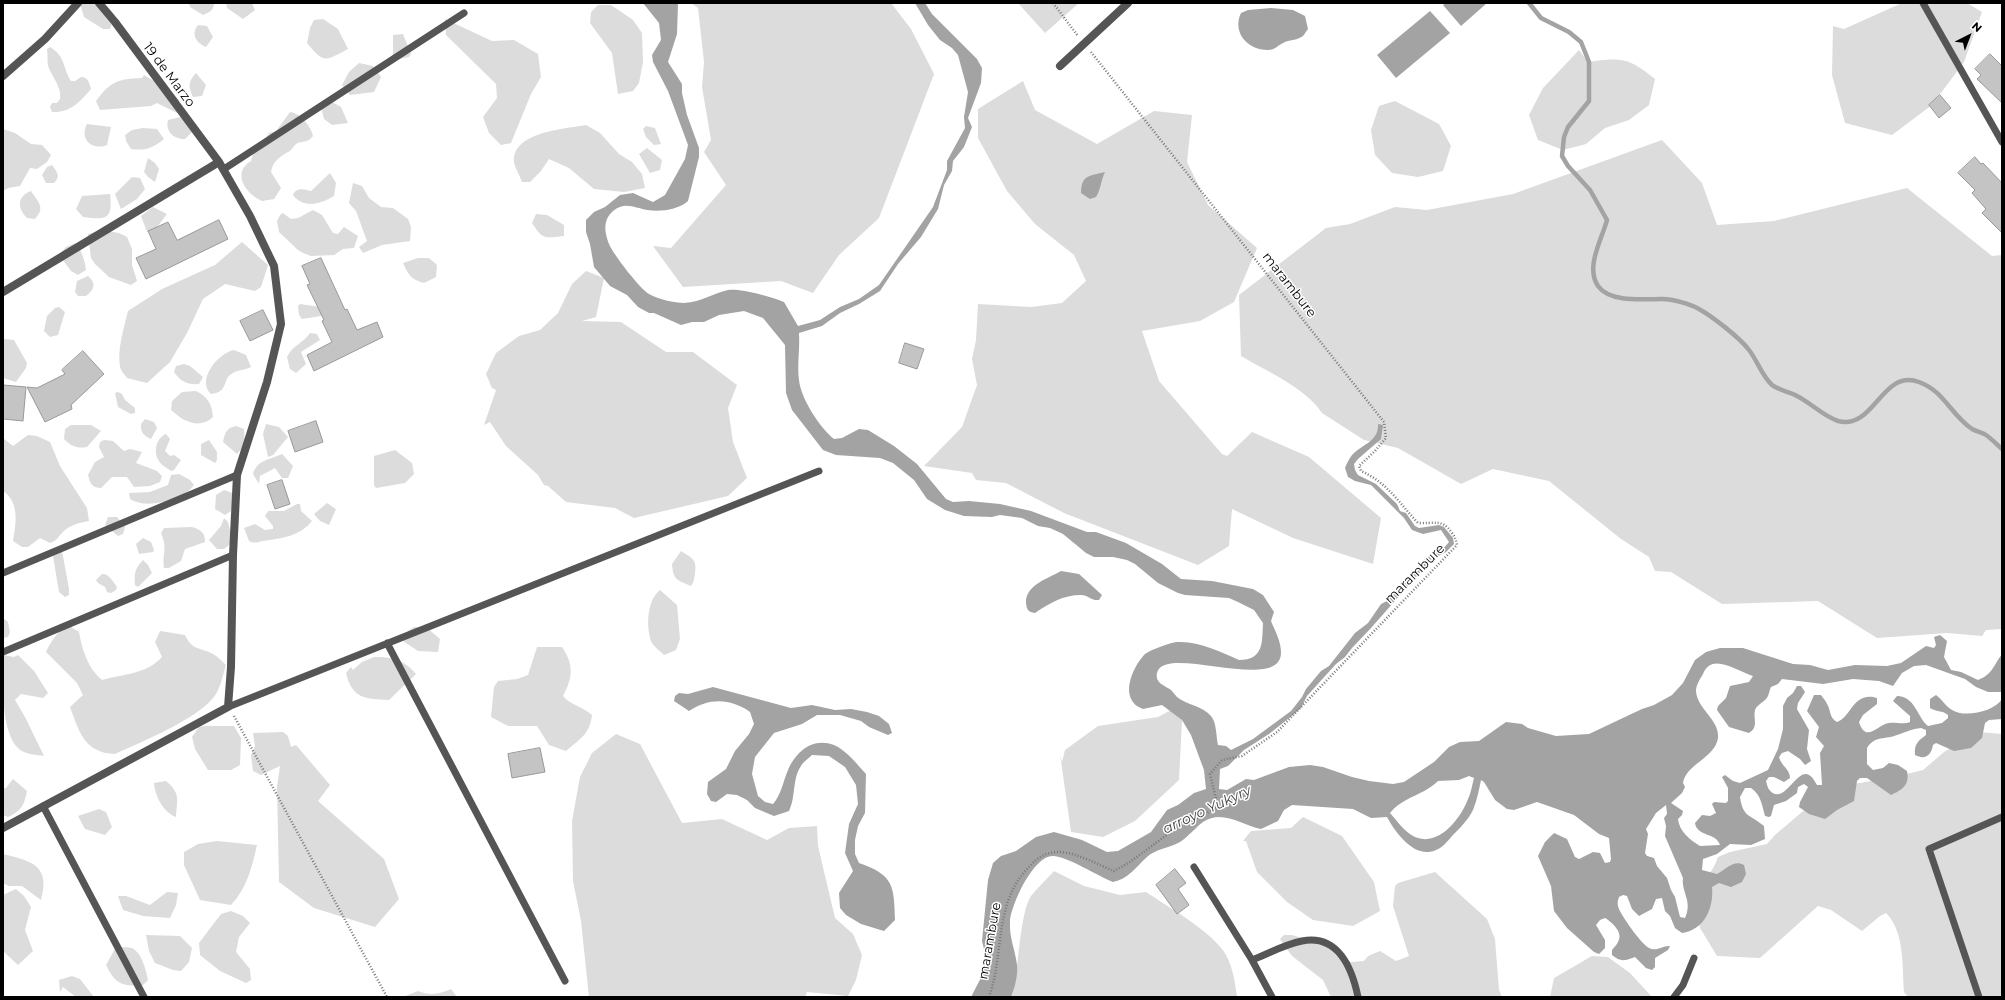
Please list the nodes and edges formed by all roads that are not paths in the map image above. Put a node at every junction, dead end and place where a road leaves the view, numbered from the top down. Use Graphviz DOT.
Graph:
graph roads {
  1 [pos="78,3"];
  2 [pos="99,3"];
  3 [pos="1128,3"];
  4 [pos="1923,3"];
  5 [pos="464,13"];
  6 [pos="1060,66"];
  7 [pos="3,76"];
  8 [pos="2002,142"];
  9 [pos="219,162"];
  10 [pos="224,169"];
  11 [pos="3,292"];
  12 [pos="819,471"];
  13 [pos="237,475"];
  14 [pos="233,555"];
  15 [pos="3,573"];
  16 [pos="387,644"];
  17 [pos="3,652"];
  18 [pos="228,707"];
  19 [pos="44,806"];
  20 [pos="2002,817"];
  21 [pos="3,828"];
  22 [pos="1194,867"];
  23 [pos="1694,958"];
  24 [pos="1252,960"];
  25 [pos="566,981"];
  26 [pos="144,997"];
  27 [pos="1272,997"];
  28 [pos="1358,997"];
  29 [pos="1674,997"];
  30 [pos="1979,997"];
  1 -- 7 [label="street"];
  2 -- 9 [label="street, 19 de Marzo"];
  3 -- 6 [label="street"];
  4 -- 8 [label="lane"];
  5 -- 10 [label="lane"];
  9 -- 10 [label="street, 19 de Marzo"];
  9 -- 11 [label="street"];
  10 -- 13 [label="street, 19 de Marzo"];
  12 -- 16 [label="lane"];
  13 -- 14 [label="street, 19 de Marzo"];
  13 -- 15 [label="lane"];
  14 -- 17 [label="lane"];
  14 -- 18 [label="street, 19 de Marzo"];
  16 -- 18 [label="lane"];
  16 -- 25 [label="lane"];
  18 -- 19 [label="street"];
  19 -- 21 [label="street"];
  19 -- 26 [label="lane"];
  20 -- 30 [label="lane"];
  22 -- 24 [label="lane"];
  23 -- 29 [label="lane"];
  24 -- 27 [label="lane"];
  24 -- 28 [label="lane"];
}
